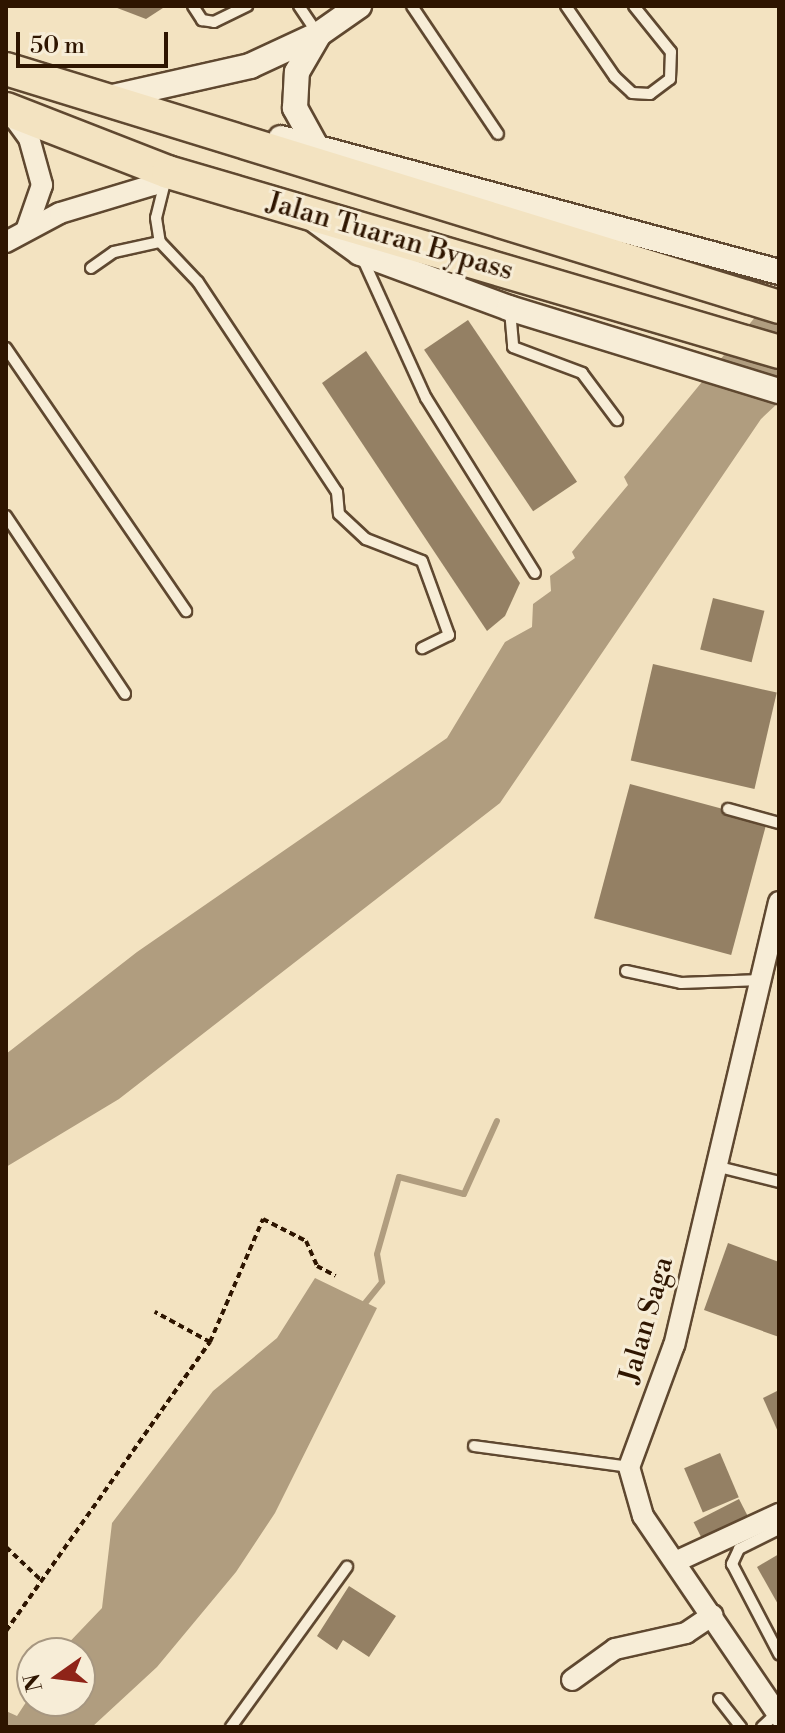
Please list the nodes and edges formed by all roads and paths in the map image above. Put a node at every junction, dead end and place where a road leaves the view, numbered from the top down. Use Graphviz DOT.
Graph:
graph roads {
  1 [pos="193,6"];
  2 [pos="247,6"];
  3 [pos="299,6"];
  4 [pos="359,6"];
  5 [pos="412,6"];
  6 [pos="566,6"];
  7 [pos="634,6"];
  8 [pos="319,34"];
  9 [pos="6,69"];
  10 [pos="99,100"];
  11 [pos="7,109"];
  12 [pos="498,134"];
  13 [pos="317,148"];
  14 [pos="168,172"];
  15 [pos="301,211"];
  16 [pos="27,228"];
  17 [pos="6,242"];
  18 [pos="160,242"];
  19 [pos="360,253"];
  20 [pos="91,268"];
  21 [pos="779,272"];
  22 [pos="765,303"];
  23 [pos="509,308"];
  24 [pos="6,348"];
  25 [pos="779,352"];
  26 [pos="779,391"];
  27 [pos="617,420"];
  28 [pos="6,516"];
  29 [pos="535,573"];
  30 [pos="186,611"];
  31 [pos="422,648"];
  32 [pos="125,694"];
  33 [pos="728,809"];
  34 [pos="779,823"];
  35 [pos="779,902"];
  36 [pos="626,971"];
  37 [pos="761,980"];
  38 [pos="715,1166"];
  39 [pos="779,1182"];
  40 [pos="336,1276"];
  41 [pos="155,1312"];
  42 [pos="210,1342"];
  43 [pos="474,1446"];
  44 [pos="629,1467"];
  45 [pos="779,1514"];
  46 [pos="779,1529"];
  47 [pos="6,1547"];
  48 [pos="675,1562"];
  49 [pos="347,1567"];
  50 [pos="42,1581"];
  51 [pos="713,1615"];
  52 [pos="6,1631"];
  53 [pos="779,1654"];
  54 [pos="572,1680"];
  55 [pos="719,1699"];
  56 [pos="773,1710"];
  57 [pos="231,1727"];
  58 [pos="741,1727"];
  1 -- 2 [label="lane"];
  3 -- 8 [label="lane"];
  4 -- 8 [label="street"];
  5 -- 12 [label="lane"];
  6 -- 7 [label="lane"];
  8 -- 10 [label="street"];
  8 -- 13 [label="street"];
  9 -- 10 [label="highway, Jalan Tuaran Bypass"];
  10 -- 13 [label="street"];
  10 -- 22 [label="highway, Jalan Tuaran Bypass"];
  11 -- 14 [label="highway, Jalan Tuaran Bypass"];
  11 -- 16 [label="street"];
  13 -- 21 [label="street"];
  14 -- 15 [label="highway, Jalan Tuaran Bypass"];
  14 -- 16 [label="street"];
  14 -- 18 [label="lane"];
  15 -- 19 [label="street"];
  15 -- 25 [label="highway, Jalan Tuaran Bypass"];
  16 -- 17 [label="street"];
  18 -- 20 [label="lane"];
  18 -- 31 [label="lane"];
  19 -- 23 [label="street"];
  19 -- 29 [label="lane"];
  23 -- 26 [label="street"];
  23 -- 27 [label="lane"];
  24 -- 30 [label="lane"];
  28 -- 32 [label="lane"];
  33 -- 34 [label="lane"];
  35 -- 37 [label="street, Jalan Saga"];
  36 -- 37 [label="lane"];
  37 -- 38 [label="street, Jalan Saga"];
  38 -- 39 [label="lane"];
  38 -- 44 [label="street, Jalan Saga"];
  40 -- 42 [label="path"];
  41 -- 42 [label="path"];
  42 -- 50 [label="path"];
  43 -- 44 [label="lane"];
  44 -- 48 [label="street"];
  45 -- 48 [label="street"];
  46 -- 53 [label="lane"];
  47 -- 50 [label="path"];
  48 -- 51 [label="street"];
  49 -- 57 [label="lane"];
  50 -- 52 [label="path"];
  51 -- 54 [label="street"];
  51 -- 56 [label="street"];
  55 -- 58 [label="lane"];
}
